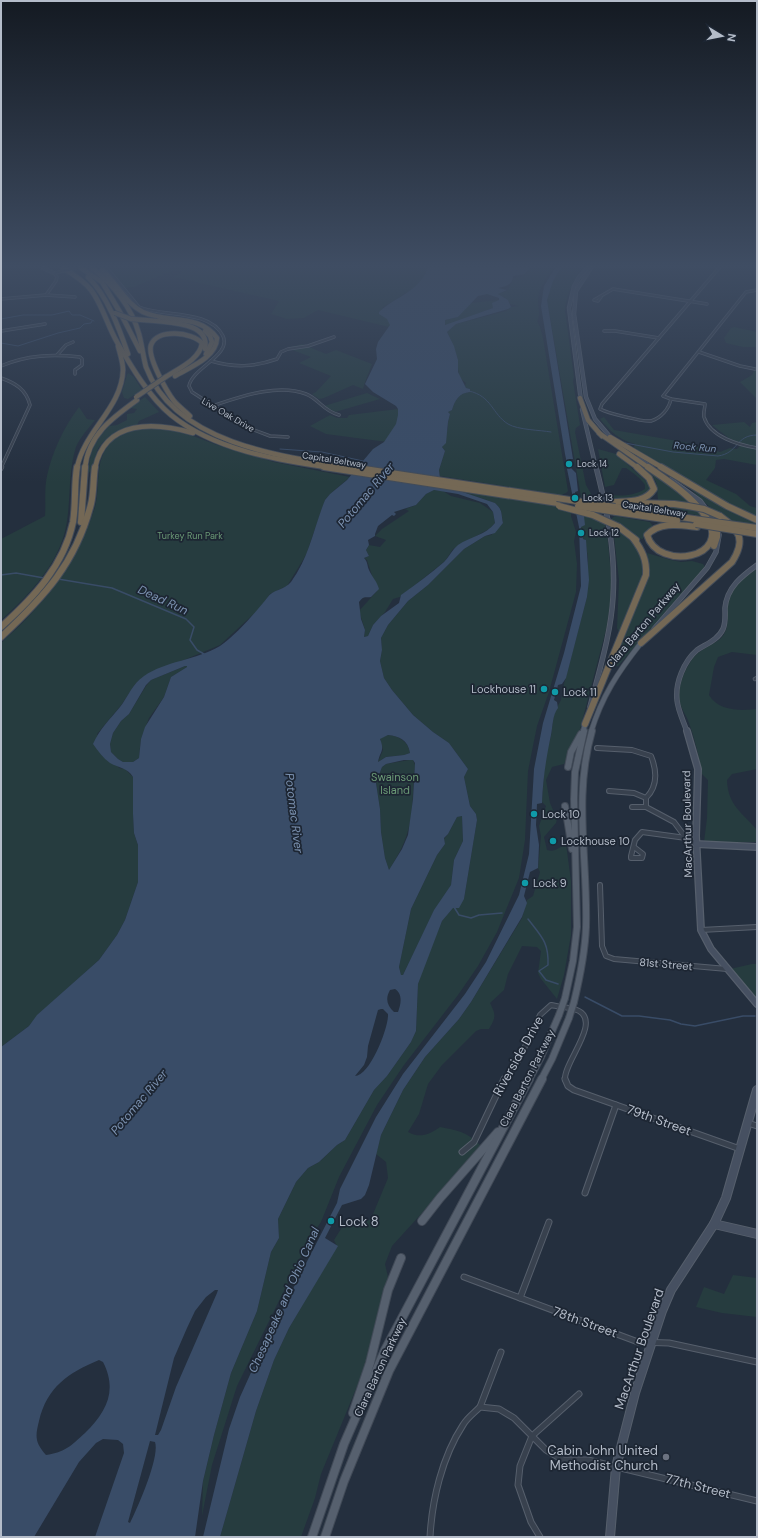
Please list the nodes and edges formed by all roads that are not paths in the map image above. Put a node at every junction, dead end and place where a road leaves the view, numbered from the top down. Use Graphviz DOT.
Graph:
graph roads {
  1 [pos="123,340"];
  2 [pos="133,340"];
  3 [pos="140,340"];
  4 [pos="155,340"];
  5 [pos="199,340"];
  6 [pos="212,340"];
  7 [pos="217,340"];
  8 [pos="224,340"];
  9 [pos="326,340"];
  10 [pos="573,340"];
  11 [pos="578,340"];
  12 [pos="657,340"];
  13 [pos="709,340"];
  14 [pos="73,342"];
  15 [pos="117,342"];
  16 [pos="699,352"];
  17 [pos="57,355"];
  18 [pos="129,360"];
  19 [pos="144,360"];
  20 [pos="211,361"];
  21 [pos="1,366"];
  22 [pos="756,369"];
  23 [pos="75,374"];
  24 [pos="1,378"];
  25 [pos="165,380"];
  26 [pos="580,398"];
  27 [pos="136,399"];
  28 [pos="671,399"];
  29 [pos="212,406"];
  30 [pos="339,415"];
  31 [pos="92,433"];
  32 [pos="599,433"];
  33 [pos="288,437"];
  34 [pos="610,437"];
  35 [pos="235,448"];
  36 [pos="757,448"];
  37 [pos="274,453"];
  38 [pos="1,469"];
  39 [pos="508,493"];
  40 [pos="558,501"];
  41 [pos="615,507"];
  42 [pos="757,520"];
  43 [pos="696,523"];
  44 [pos="717,523"];
  45 [pos="757,528"];
  46 [pos="80,532"];
  47 [pos="757,534"];
  48 [pos="633,538"];
  49 [pos="757,565"];
  50 [pos="1,627"];
  51 [pos="1,637"];
  52 [pos="641,643"];
  53 [pos="586,724"];
  54 [pos="597,748"];
  55 [pos="568,767"];
  56 [pos="609,791"];
  57 [pos="646,798"];
  58 [pos="565,806"];
  59 [pos="632,807"];
  60 [pos="646,807"];
  61 [pos="686,838"];
  62 [pos="696,844"];
  63 [pos="634,847"];
  64 [pos="757,847"];
  65 [pos="576,876"];
  66 [pos="600,885"];
  67 [pos="757,927"];
  68 [pos="701,930"];
  69 [pos="727,969"];
  70 [pos="757,1004"];
  71 [pos="757,1090"];
  72 [pos="577,1092"];
  73 [pos="616,1105"];
  74 [pos="507,1121"];
  75 [pos="748,1123"];
  76 [pos="757,1126"];
  77 [pos="740,1149"];
  78 [pos="462,1152"];
  79 [pos="585,1193"];
  80 [pos="422,1221"];
  81 [pos="549,1222"];
  82 [pos="714,1224"];
  83 [pos="757,1234"];
  84 [pos="400,1258"];
  85 [pos="464,1277"];
  86 [pos="520,1298"];
  87 [pos="653,1342"];
  88 [pos="501,1352"];
  89 [pos="757,1362"];
  90 [pos="579,1394"];
  91 [pos="480,1407"];
  92 [pos="532,1436"];
  93 [pos="344,1444"];
  94 [pos="616,1467"];
  95 [pos="757,1501"];
  96 [pos="312,1537"];
  97 [pos="325,1537"];
  98 [pos="430,1537"];
  99 [pos="540,1537"];
  100 [pos="610,1537"];
  1 -- 18 [label="highway"];
  2 -- 19 [label="highway"];
  3 -- 19 [label="highway, Capital Beltway"];
  4 -- 37 [label="highway"];
  5 -- 25 [label="highway"];
  6 -- 25 [label="highway, bridge"];
  7 -- 25 [label="highway"];
  8 -- 20 [label="street, Live Oak Drive"];
  9 -- 20 [label="street"];
  10 -- 26 [label="main road, Clara Barton Parkway"];
  11 -- 34 [label="main road, Clara Barton Parkway"];
  12 -- 28 [label="street"];
  13 -- 16 [label="street"];
  14 -- 17 [label="street"];
  15 -- 18 [label="highway, Capital Beltway"];
  15 -- 31 [label="highway"];
  16 -- 22 [label="street"];
  16 -- 28 [label="street"];
  17 -- 21 [label="street"];
  17 -- 23 [label="street"];
  18 -- 35 [label="highway, Capital Beltway"];
  19 -- 37 [label="highway, Capital Beltway"];
  20 -- 29 [label="street, Live Oak Drive"];
  24 -- 38 [label="street"];
  25 -- 27 [label="highway"];
  26 -- 32 [label="highway"];
  26 -- 53 [label="main road, Clara Barton Parkway"];
  27 -- 31 [label="highway"];
  27 -- 46 [label="highway"];
  28 -- 36 [label="street"];
  29 -- 30 [label="street"];
  29 -- 33 [label="street, Live Oak Drive"];
  31 -- 50 [label="highway"];
  32 -- 41 [label="highway"];
  32 -- 43 [label="highway"];
  34 -- 42 [label="highway"];
  34 -- 44 [label="main road, Clara Barton Parkway"];
  35 -- 39 [label="highway, Capital Beltway"];
  35 -- 46 [label="highway"];
  37 -- 39 [label="highway, Capital Beltway"];
  39 -- 40 [label="highway"];
  39 -- 40 [label="highway"];
  40 -- 41 [label="highway, Capital Beltway, bridge"];
  40 -- 41 [label="highway, bridge"];
  40 -- 48 [label="highway, bridge"];
  41 -- 43 [label="highway, Capital Beltway"];
  41 -- 52 [label="highway, bridge"];
  43 -- 45 [label="highway, Capital Beltway, bridge"];
  43 -- 47 [label="highway, bridge"];
  44 -- 48 [label="highway"];
  44 -- 52 [label="main road, Clara Barton Parkway"];
  46 -- 51 [label="highway"];
  48 -- 53 [label="highway"];
  49 -- 62 [label="main road, MacArthur Boulevard"];
  52 -- 97 [label="main road, Clara Barton Parkway, bridge"];
  53 -- 55 [label="main road"];
  53 -- 65 [label="main road, Clara Barton Parkway"];
  54 -- 57 [label="street"];
  56 -- 57 [label="street"];
  57 -- 60 [label="street"];
  58 -- 65 [label="main road"];
  59 -- 60 [label="street"];
  60 -- 61 [label="street"];
  61 -- 62 [label="street"];
  61 -- 63 [label="street"];
  62 -- 64 [label="main road"];
  62 -- 68 [label="main road, MacArthur Boulevard"];
  65 -- 74 [label="main road, Clara Barton Parkway, bridge"];
  66 -- 69 [label="street, 81st Street"];
  67 -- 68 [label="street"];
  68 -- 69 [label="main road, MacArthur Boulevard"];
  69 -- 70 [label="main road, MacArthur Boulevard"];
  71 -- 75 [label="main road, MacArthur Boulevard"];
  72 -- 73 [label="street, 79th Street"];
  72 -- 78 [label="street, Riverside Drive"];
  73 -- 77 [label="street, 79th Street"];
  73 -- 79 [label="street"];
  74 -- 80 [label="main road"];
  74 -- 93 [label="main road, Clara Barton Parkway"];
  75 -- 76 [label="street"];
  75 -- 77 [label="main road, MacArthur Boulevard"];
  77 -- 82 [label="main road, MacArthur Boulevard"];
  81 -- 86 [label="street"];
  82 -- 83 [label="main road"];
  82 -- 87 [label="main road, MacArthur Boulevard"];
  84 -- 93 [label="main road"];
  85 -- 86 [label="street, 78th Street"];
  86 -- 87 [label="street, 78th Street"];
  87 -- 89 [label="street, 78th Street"];
  87 -- 94 [label="main road, MacArthur Boulevard"];
  88 -- 91 [label="street"];
  90 -- 92 [label="street"];
  91 -- 92 [label="street, 77th Street"];
  91 -- 98 [label="street"];
  92 -- 94 [label="street, 77th Street"];
  92 -- 99 [label="street"];
  93 -- 96 [label="main road, Clara Barton Parkway"];
  94 -- 95 [label="street, 77th Street"];
  94 -- 100 [label="main road, MacArthur Boulevard"];
}
